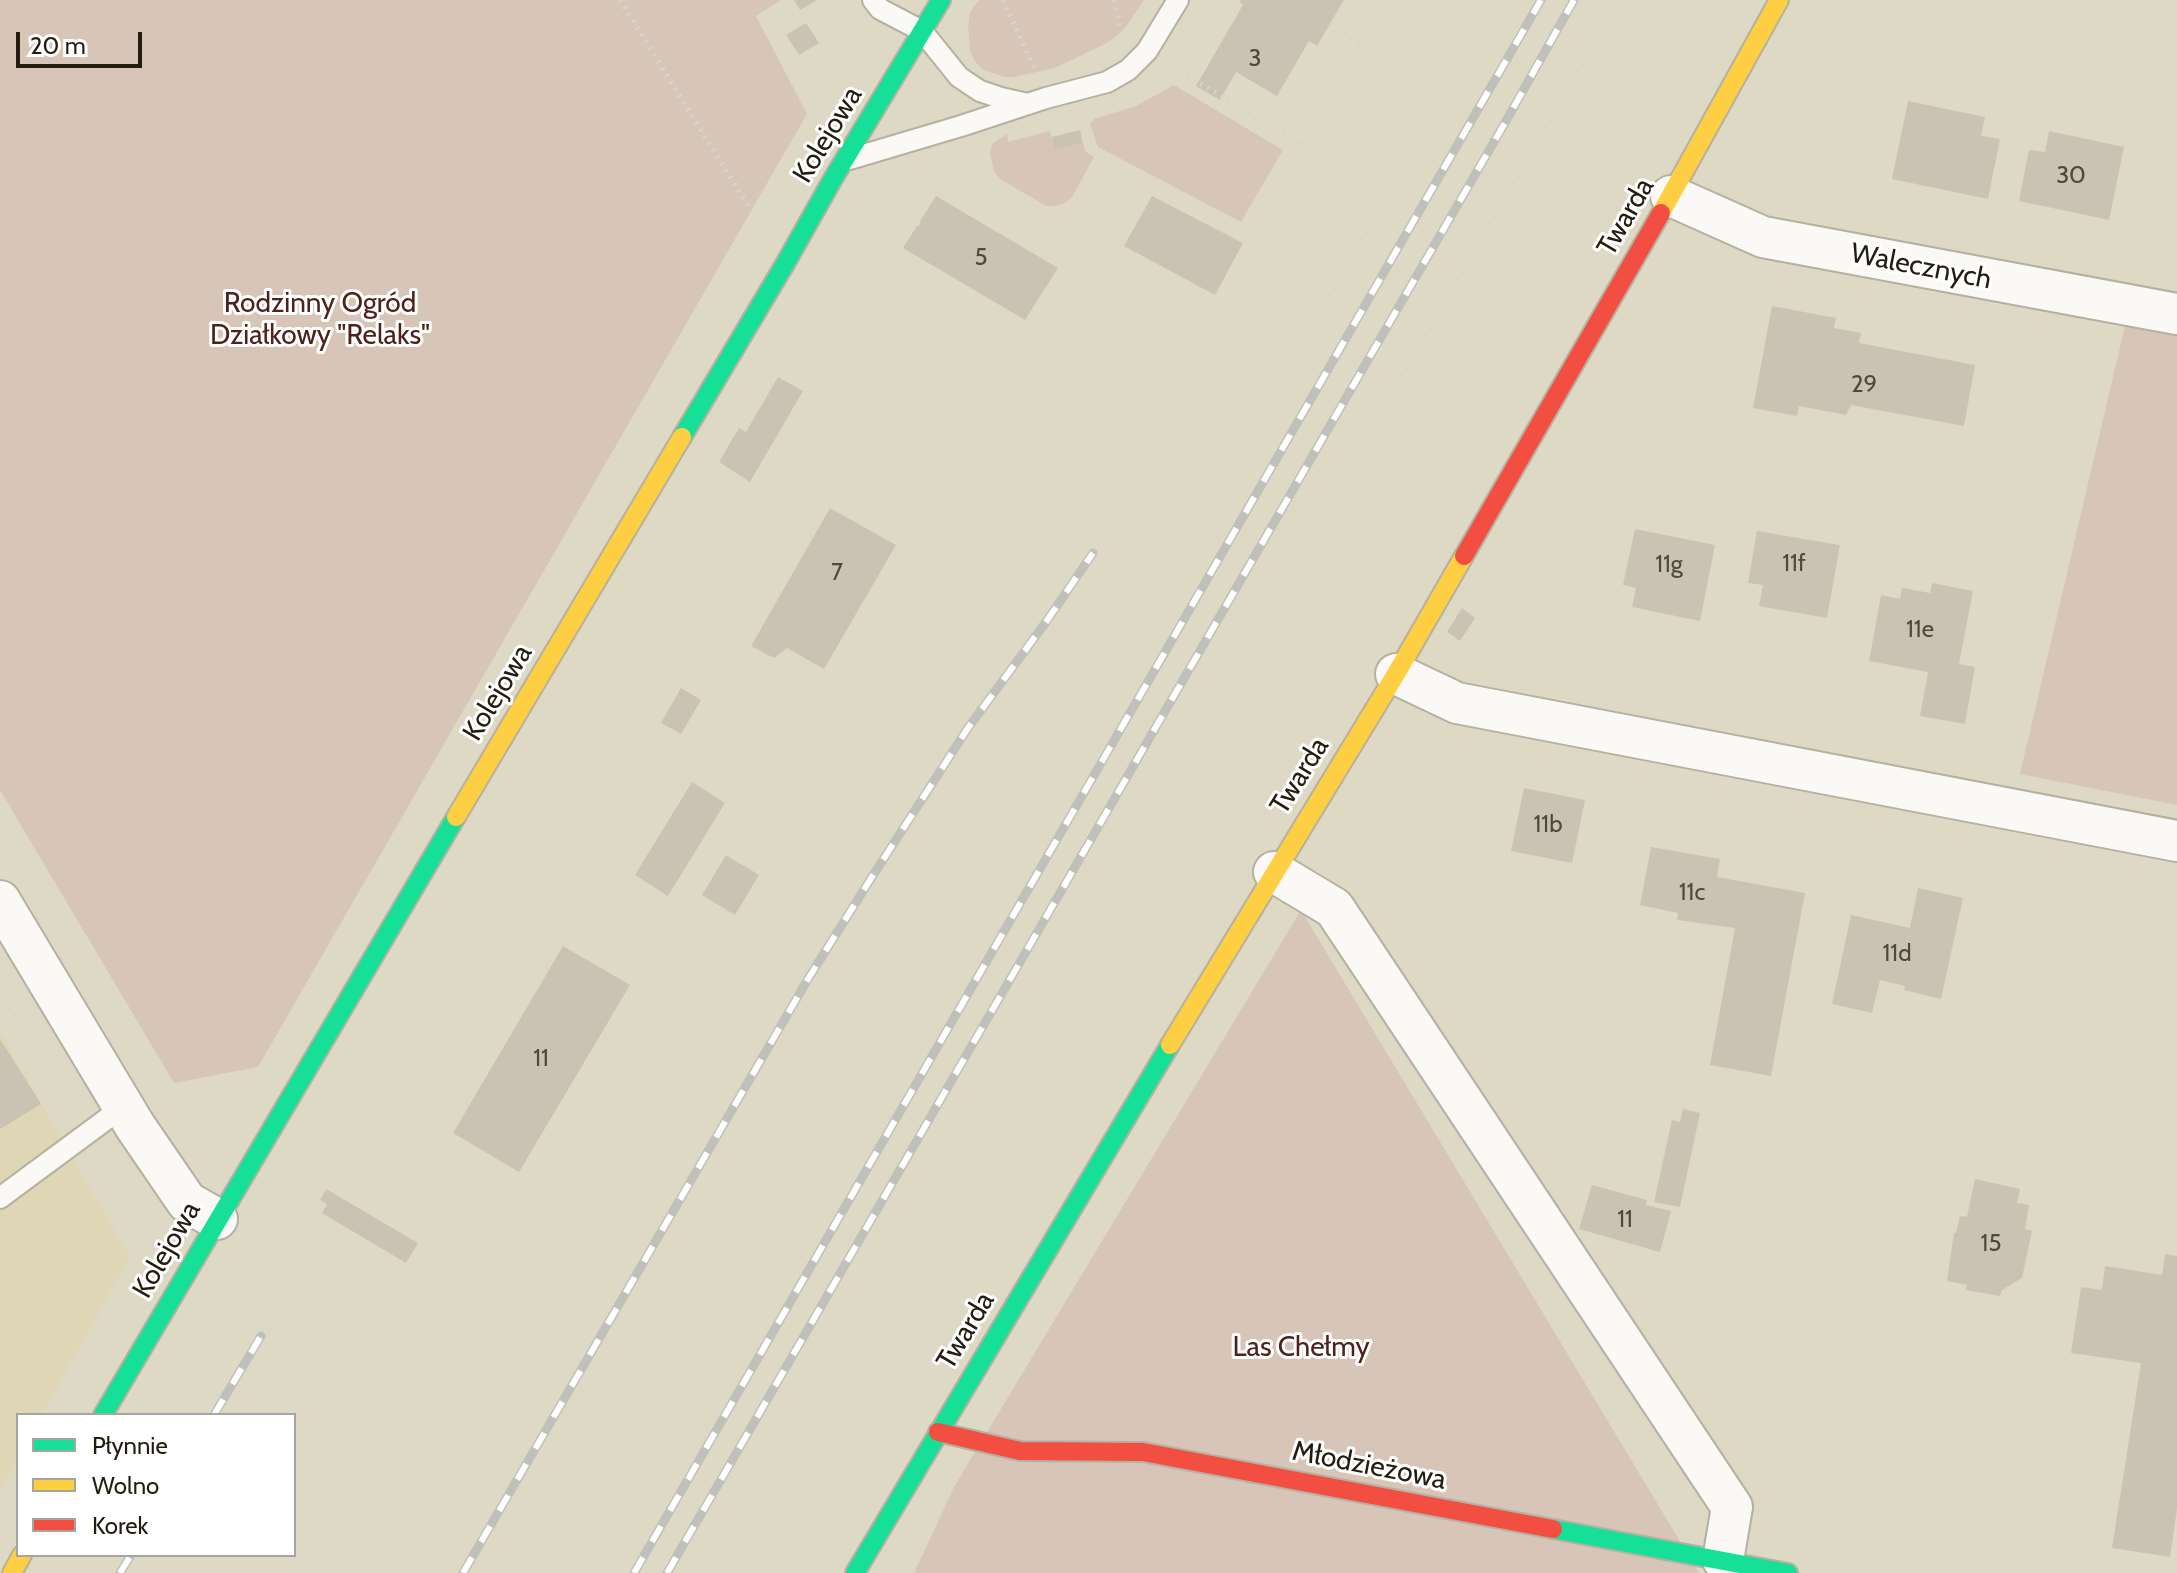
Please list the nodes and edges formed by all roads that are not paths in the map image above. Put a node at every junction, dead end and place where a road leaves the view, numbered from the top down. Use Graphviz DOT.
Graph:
graph roads {
  1 [pos="873,0"];
  2 [pos="941,0"];
  3 [pos="1178,0"];
  4 [pos="1779,0"];
  5 [pos="922,31"];
  6 [pos="1037,101"];
  7 [pos="844,161"];
  8 [pos="1671,196"];
  9 [pos="2177,314"];
  10 [pos="1396,674"];
  11 [pos="2177,841"];
  12 [pos="1274,872"];
  13 [pos="0,901"];
  14 [pos="123,1107"];
  15 [pos="0,1198"];
  16 [pos="217,1219"];
  17 [pos="104,1413"];
  18 [pos="938,1432"];
  19 [pos="1723,1560"];
  20 [pos="855,1573"];
  21 [pos="1788,1573"];
  1 -- 5 [label="lane"];
  2 -- 5 [label="street, Kolejowa"];
  3 -- 6 [label="lane"];
  4 -- 8 [label="street, Twarda"];
  5 -- 6 [label="lane"];
  5 -- 7 [label="street, Kolejowa"];
  6 -- 7 [label="lane"];
  7 -- 16 [label="street, Kolejowa"];
  8 -- 9 [label="street, Walecznych"];
  8 -- 10 [label="street, Twarda"];
  10 -- 11 [label="street"];
  10 -- 12 [label="street, Twarda"];
  12 -- 18 [label="street, Twarda"];
  12 -- 19 [label="street"];
  13 -- 14 [label="street"];
  14 -- 15 [label="lane"];
  14 -- 16 [label="street"];
  16 -- 17 [label="street, Kolejowa"];
  18 -- 19 [label="street, Młodzieżowa"];
  18 -- 20 [label="street, Twarda"];
  19 -- 21 [label="street, Młodzieżowa"];
}
